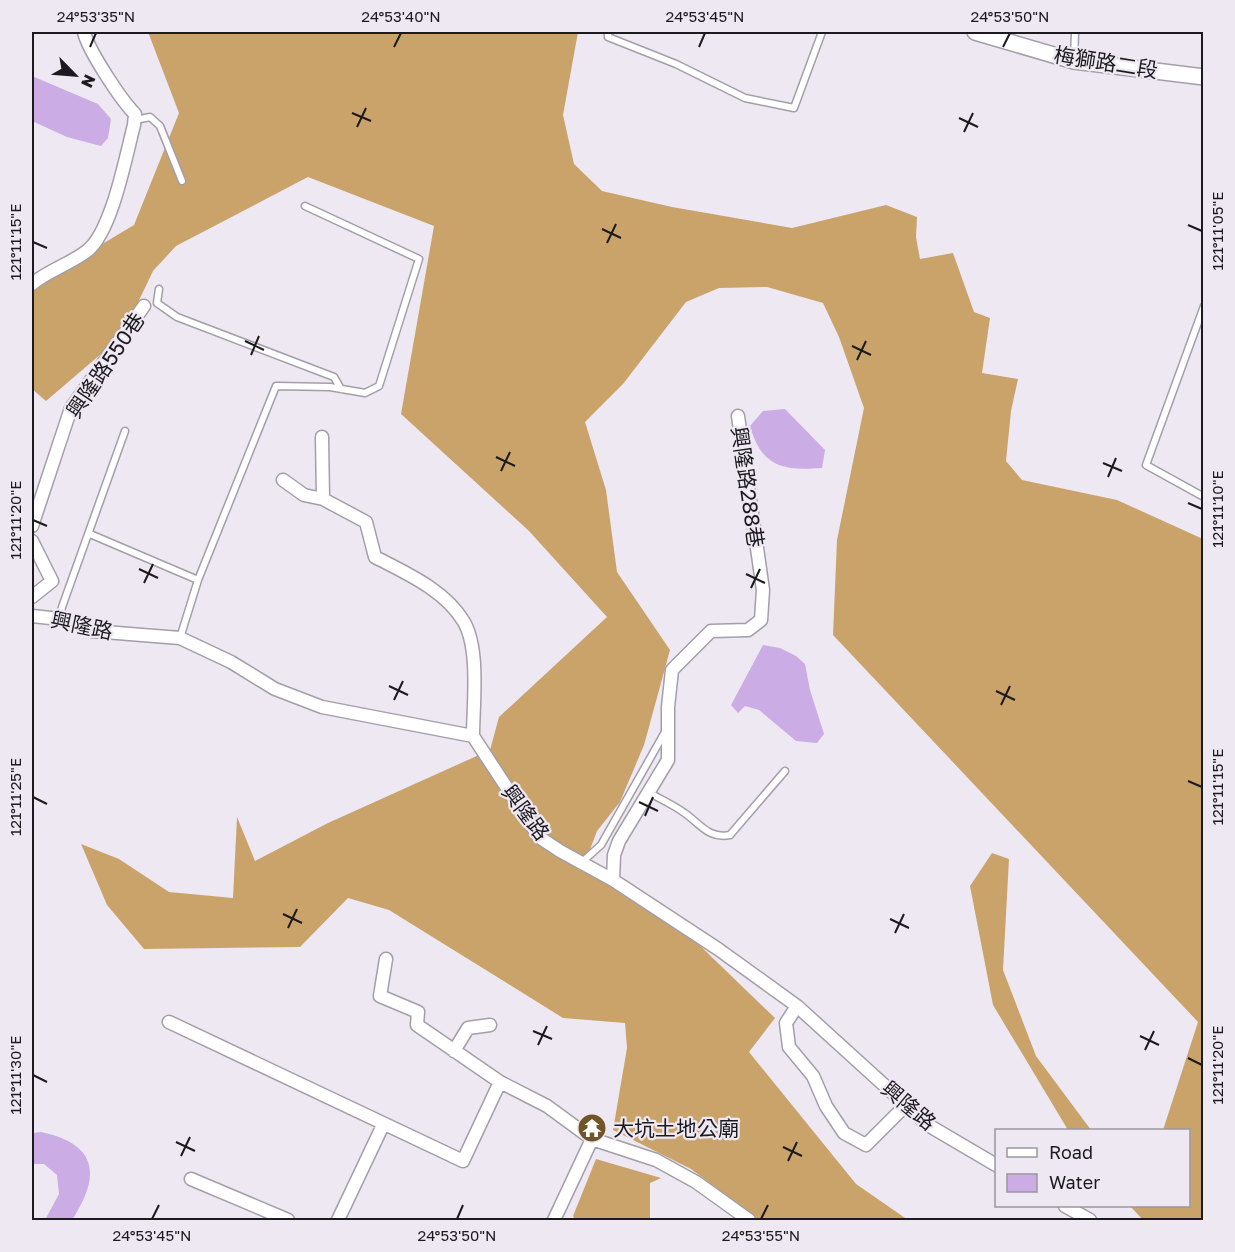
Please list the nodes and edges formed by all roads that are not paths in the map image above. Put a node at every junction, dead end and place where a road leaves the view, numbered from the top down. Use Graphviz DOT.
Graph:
graph roads {
  1 [pos="84,32"];
  2 [pos="608,32"];
  3 [pos="822,32"];
  4 [pos="975,32"];
  5 [pos="1075,32"];
  6 [pos="1074,61"];
  7 [pos="1203,77"];
  8 [pos="134,120"];
  9 [pos="182,181"];
  10 [pos="305,207"];
  11 [pos="32,284"];
  12 [pos="159,289"];
  13 [pos="144,306"];
  14 [pos="1203,306"];
  15 [pos="341,389"];
  16 [pos="738,416"];
  17 [pos="125,431"];
  18 [pos="322,437"];
  19 [pos="283,480"];
  20 [pos="1203,497"];
  21 [pos="323,499"];
  22 [pos="32,526"];
  23 [pos="90,534"];
  24 [pos="32,541"];
  25 [pos="198,580"];
  26 [pos="32,597"];
  27 [pos="32,616"];
  28 [pos="60,619"];
  29 [pos="180,638"];
  30 [pos="668,727"];
  31 [pos="473,736"];
  32 [pos="785,771"];
  33 [pos="648,792"];
  34 [pos="582,862"];
  35 [pos="613,880"];
  36 [pos="386,959"];
  37 [pos="797,1006"];
  38 [pos="169,1022"];
  39 [pos="490,1025"];
  40 [pos="454,1051"];
  41 [pos="500,1082"];
  42 [pos="906,1105"];
  43 [pos="383,1125"];
  44 [pos="592,1139"];
  45 [pos="995,1164"];
  46 [pos="191,1179"];
  47 [pos="1067,1207"];
  48 [pos="288,1221"];
  49 [pos="338,1221"];
  50 [pos="555,1221"];
  51 [pos="749,1221"];
  52 [pos="1090,1221"];
  1 -- 8 [label="street"];
  2 -- 3 [label="lane"];
  4 -- 6 [label="street, 梅獅路二段"];
  5 -- 6 [label="lane"];
  6 -- 7 [label="street, 梅獅路二段"];
  8 -- 9 [label="lane"];
  8 -- 11 [label="street"];
  10 -- 15 [label="lane"];
  12 -- 15 [label="lane"];
  13 -- 22 [label="street, 興隆路550巷"];
  14 -- 20 [label="lane"];
  15 -- 25 [label="lane"];
  16 -- 30 [label="street, 興隆路288巷"];
  17 -- 23 [label="lane"];
  18 -- 21 [label="street"];
  19 -- 21 [label="street"];
  21 -- 31 [label="street"];
  23 -- 25 [label="lane"];
  23 -- 28 [label="lane"];
  24 -- 26 [label="street"];
  25 -- 29 [label="lane"];
  27 -- 28 [label="street, 興隆路"];
  28 -- 29 [label="street, 興隆路"];
  29 -- 31 [label="street, 興隆路"];
  30 -- 33 [label="street, 興隆路288巷"];
  30 -- 34 [label="lane"];
  31 -- 34 [label="street, 興隆路"];
  32 -- 33 [label="lane"];
  33 -- 35 [label="street, 興隆路288巷"];
  34 -- 35 [label="street, 興隆路"];
  35 -- 37 [label="street, 興隆路"];
  36 -- 40 [label="street"];
  37 -- 42 [label="street, 興隆路"];
  37 -- 42 [label="street"];
  38 -- 43 [label="street"];
  39 -- 40 [label="street"];
  40 -- 41 [label="street"];
  41 -- 43 [label="street"];
  41 -- 44 [label="street"];
  42 -- 45 [label="street, 興隆路"];
  43 -- 49 [label="street"];
  44 -- 50 [label="street"];
  44 -- 51 [label="street"];
  46 -- 48 [label="street"];
  47 -- 52 [label="street"];
}
